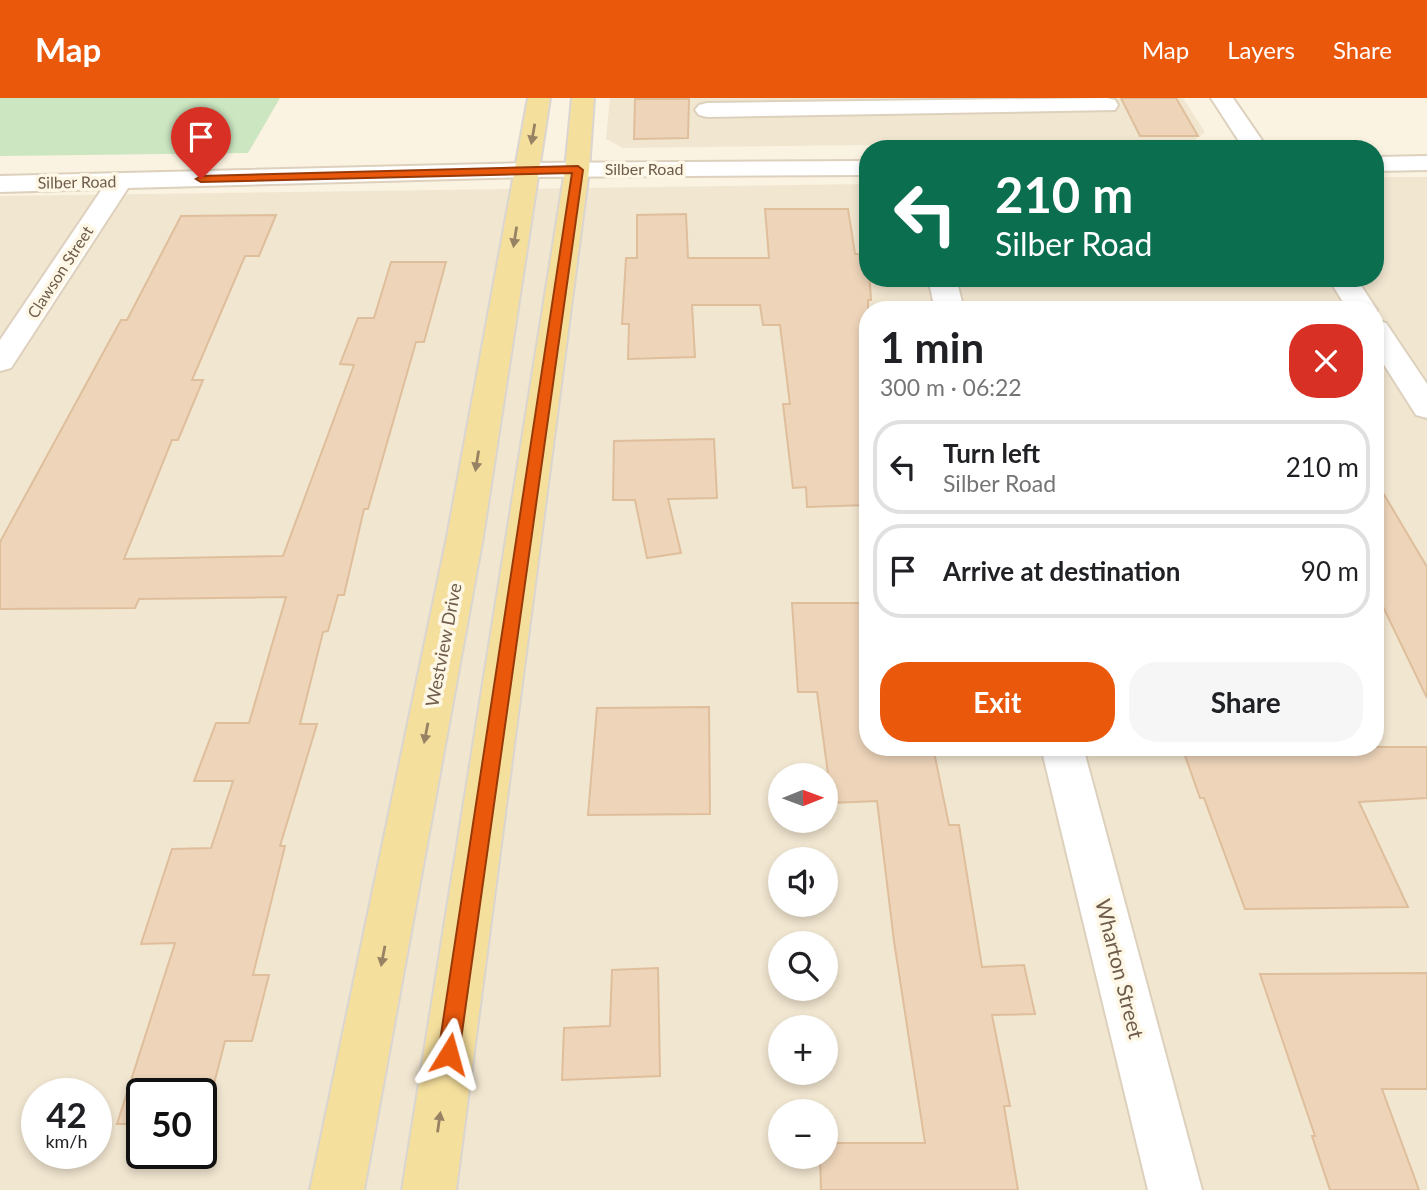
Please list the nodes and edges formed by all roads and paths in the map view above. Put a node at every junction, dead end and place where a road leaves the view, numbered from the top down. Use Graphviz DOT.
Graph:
graph roads {
  1 [pos="539,98"];
  2 [pos="583,98"];
  3 [pos="1222,98"];
  4 [pos="909,103"];
  5 [pos="707,104"];
  6 [pos="1109,109"];
  7 [pos="709,138"];
  8 [pos="1250,140"];
  9 [pos="1384,163"];
  10 [pos="1427,163"];
  11 [pos="859,168"];
  12 [pos="526,170"];
  13 [pos="578,170"];
  14 [pos="120,181"];
  15 [pos="0,184"];
  16 [pos="1384,342"];
  17 [pos="0,362"];
  18 [pos="1427,408"];
  19 [pos="465,537"];
  20 [pos="524,538"];
  21 [pos="1064,756"];
  22 [pos="337,1190"];
  23 [pos="429,1190"];
  24 [pos="1175,1190"];
  1 -- 12 [label="main road, Westview Drive, one-way"];
  2 -- 13 [label="main road"];
  3 -- 8 [label="street"];
  4 -- 5 [label="street"];
  4 -- 6 [label="street"];
  5 -- 7 [label="street"];
  9 -- 10 [label="street"];
  11 -- 13 [label="street, Silber Road"];
  12 -- 13 [label="street, Silber Road"];
  12 -- 14 [label="street, Silber Road"];
  12 -- 19 [label="main road, Westview Drive, one-way"];
  13 -- 20 [label="main road"];
  14 -- 15 [label="street, Silber Road"];
  14 -- 17 [label="street, Clawson Street"];
  16 -- 18 [label="street"];
  19 -- 20 [label="main road"];
  19 -- 22 [label="main road, Westview Drive, one-way"];
  23 -- 20 [label="main road, one-way"];
  21 -- 24 [label="street, Wharton Street"];
}
